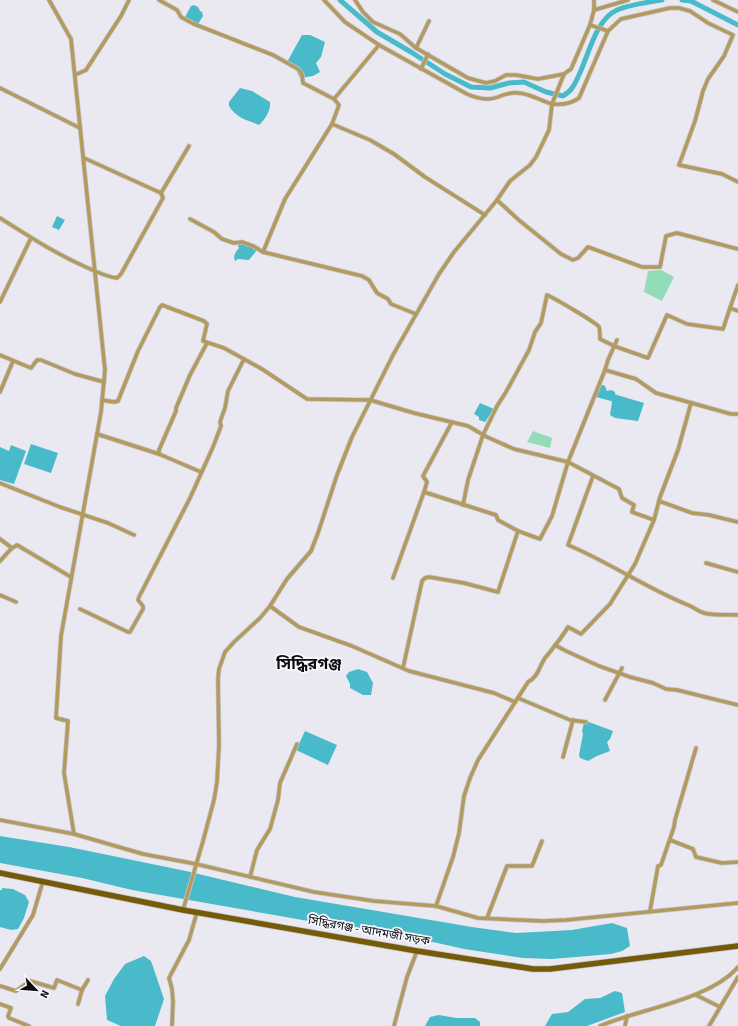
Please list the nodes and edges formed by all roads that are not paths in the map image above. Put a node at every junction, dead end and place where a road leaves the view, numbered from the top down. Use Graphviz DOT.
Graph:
graph roads {
  1 [pos="49,0"];
  2 [pos="129,0"];
  3 [pos="159,0"];
  4 [pos="324,0"];
  5 [pos="355,0"];
  6 [pos="594,0"];
  7 [pos="628,0"];
  8 [pos="713,0"];
  9 [pos="718,1"];
  10 [pos="594,10"];
  11 [pos="738,12"];
  12 [pos="429,21"];
  13 [pos="591,25"];
  14 [pos="607,30"];
  15 [pos="379,45"];
  16 [pos="416,48"];
  17 [pos="428,55"];
  18 [pos="421,68"];
  19 [pos="75,75"];
  20 [pos="562,76"];
  21 [pos="0,88"];
  22 [pos="334,99"];
  23 [pos="552,103"];
  24 [pos="332,124"];
  25 [pos="80,128"];
  26 [pos="189,146"];
  27 [pos="84,158"];
  28 [pos="738,182"];
  29 [pos="161,193"];
  30 [pos="497,200"];
  31 [pos="485,215"];
  32 [pos="0,218"];
  33 [pos="190,219"];
  34 [pos="31,238"];
  35 [pos="738,249"];
  36 [pos="263,252"];
  37 [pos="94,271"];
  38 [pos="738,285"];
  39 [pos="0,302"];
  40 [pos="730,308"];
  41 [pos="738,311"];
  42 [pos="416,314"];
  43 [pos="617,340"];
  44 [pos="207,343"];
  45 [pos="614,346"];
  46 [pos="0,355"];
  47 [pos="13,360"];
  48 [pos="244,360"];
  49 [pos="605,370"];
  50 [pos="104,382"];
  51 [pos="0,392"];
  52 [pos="102,400"];
  53 [pos="370,400"];
  54 [pos="691,403"];
  55 [pos="738,414"];
  56 [pos="452,422"];
  57 [pos="97,434"];
  58 [pos="483,434"];
  59 [pos="159,454"];
  60 [pos="568,462"];
  61 [pos="201,472"];
  62 [pos="593,476"];
  63 [pos="0,483"];
  64 [pos="424,492"];
  65 [pos="659,501"];
  66 [pos="463,505"];
  67 [pos="82,514"];
  68 [pos="654,520"];
  69 [pos="738,522"];
  70 [pos="518,531"];
  71 [pos="134,535"];
  72 [pos="0,540"];
  73 [pos="12,548"];
  74 [pos="0,561"];
  75 [pos="706,563"];
  76 [pos="738,572"];
  77 [pos="627,576"];
  78 [pos="71,577"];
  79 [pos="393,578"];
  80 [pos="0,595"];
  81 [pos="16,602"];
  82 [pos="270,606"];
  83 [pos="80,609"];
  84 [pos="738,615"];
  85 [pos="556,645"];
  86 [pos="403,668"];
  87 [pos="622,668"];
  88 [pos="619,673"];
  89 [pos="518,698"];
  90 [pos="605,700"];
  91 [pos="515,702"];
  92 [pos="738,705"];
  93 [pos="573,720"];
  94 [pos="586,722"];
  95 [pos="297,744"];
  96 [pos="696,748"];
  97 [pos="563,757"];
  98 [pos="0,820"];
  99 [pos="74,834"];
  100 [pos="670,840"];
  101 [pos="542,841"];
  102 [pos="738,862"];
  103 [pos="196,864"];
  104 [pos="0,872"];
  105 [pos="250,877"];
  106 [pos="43,881"];
  107 [pos="738,903"];
  108 [pos="436,906"];
  109 [pos="184,910"];
  110 [pos="650,911"];
  111 [pos="197,912"];
  112 [pos="487,918"];
  113 [pos="738,946"];
  114 [pos="417,951"];
  115 [pos="738,967"];
  116 [pos="0,969"];
  117 [pos="738,977"];
  118 [pos="88,980"];
  119 [pos="0,986"];
  120 [pos="82,990"];
  121 [pos="696,995"];
  122 [pos="0,1004"];
  123 [pos="78,1004"];
  124 [pos="720,1007"];
  125 [pos="627,1016"];
  126 [pos="171,1025"];
  127 [pos="29,1026"];
  128 [pos="394,1026"];
  129 [pos="600,1026"];
  130 [pos="626,1026"];
  131 [pos="710,1026"];
  1 -- 19 [label="street"];
  2 -- 19 [label="street"];
  3 -- 22 [label="street"];
  4 -- 15 [label="street"];
  5 -- 16 [label="street"];
  6 -- 10 [label="street"];
  7 -- 10 [label="street"];
  8 -- 9 [label="street"];
  9 -- 11 [label="street"];
  10 -- 13 [label="street"];
  12 -- 16 [label="street"];
  13 -- 14 [label="street"];
  13 -- 20 [label="street"];
  14 -- 23 [label="street"];
  14 -- 28 [label="street"];
  15 -- 18 [label="street"];
  15 -- 22 [label="street"];
  16 -- 17 [label="street"];
  17 -- 18 [label="street"];
  17 -- 20 [label="street"];
  18 -- 23 [label="street"];
  19 -- 25 [label="street"];
  20 -- 23 [label="street"];
  21 -- 25 [label="street"];
  22 -- 24 [label="street"];
  23 -- 30 [label="street"];
  24 -- 31 [label="street"];
  24 -- 36 [label="street"];
  25 -- 27 [label="street"];
  26 -- 29 [label="street"];
  27 -- 29 [label="street"];
  27 -- 37 [label="street"];
  29 -- 37 [label="street"];
  30 -- 31 [label="street"];
  30 -- 35 [label="street"];
  31 -- 42 [label="street"];
  32 -- 34 [label="street"];
  33 -- 36 [label="street"];
  34 -- 37 [label="street"];
  34 -- 39 [label="street"];
  36 -- 42 [label="street"];
  37 -- 50 [label="street"];
  38 -- 40 [label="street"];
  40 -- 41 [label="street"];
  40 -- 45 [label="street"];
  42 -- 53 [label="street"];
  43 -- 45 [label="street"];
  44 -- 48 [label="street"];
  44 -- 52 [label="street"];
  44 -- 59 [label="street"];
  45 -- 49 [label="street"];
  45 -- 58 [label="street"];
  46 -- 47 [label="street"];
  47 -- 50 [label="street"];
  47 -- 51 [label="street"];
  48 -- 53 [label="street"];
  48 -- 61 [label="street"];
  49 -- 54 [label="street"];
  49 -- 60 [label="street"];
  50 -- 52 [label="street"];
  52 -- 57 [label="street"];
  53 -- 56 [label="street"];
  53 -- 82 [label="street"];
  54 -- 55 [label="street"];
  54 -- 65 [label="street"];
  56 -- 58 [label="street"];
  56 -- 64 [label="street"];
  57 -- 59 [label="street"];
  57 -- 67 [label="street"];
  58 -- 60 [label="street"];
  58 -- 66 [label="street"];
  59 -- 61 [label="street"];
  60 -- 62 [label="street"];
  60 -- 70 [label="street"];
  61 -- 83 [label="street"];
  62 -- 68 [label="street"];
  62 -- 77 [label="street"];
  63 -- 67 [label="street"];
  64 -- 66 [label="street"];
  64 -- 79 [label="street"];
  65 -- 68 [label="street"];
  65 -- 69 [label="street"];
  66 -- 70 [label="street"];
  67 -- 71 [label="street"];
  67 -- 78 [label="street"];
  68 -- 77 [label="street"];
  70 -- 86 [label="street"];
  72 -- 73 [label="street"];
  73 -- 74 [label="street"];
  73 -- 78 [label="street"];
  75 -- 76 [label="street"];
  77 -- 84 [label="street"];
  77 -- 85 [label="street"];
  78 -- 99 [label="street"];
  80 -- 81 [label="street"];
  82 -- 86 [label="street"];
  82 -- 103 [label="street"];
  85 -- 88 [label="street"];
  85 -- 89 [label="street"];
  86 -- 91 [label="street"];
  87 -- 88 [label="street"];
  88 -- 90 [label="street"];
  88 -- 92 [label="street"];
  89 -- 91 [label="street"];
  89 -- 93 [label="street"];
  91 -- 108 [label="street"];
  93 -- 94 [label="street"];
  93 -- 97 [label="street"];
  95 -- 105 [label="street"];
  96 -- 100 [label="street"];
  98 -- 99 [label="street"];
  99 -- 103 [label="street"];
  100 -- 102 [label="street"];
  100 -- 110 [label="street"];
  101 -- 112 [label="street"];
  103 -- 105 [label="street"];
  103 -- 109 [label="street"];
  104 -- 106 [label="main road, সিদ্ধিরগঞ্জ - আদমজী সড়ক"];
  105 -- 108 [label="street"];
  106 -- 109 [label="main road, সিদ্ধিরগঞ্জ - আদমজী সড়ক"];
  106 -- 116 [label="street"];
  107 -- 110 [label="street"];
  108 -- 112 [label="street"];
  109 -- 111 [label="main road, সিদ্ধিরগঞ্জ - আদমজী সড়ক"];
  110 -- 112 [label="street"];
  111 -- 114 [label="main road, সিদ্ধিরগঞ্জ - আদমজী সড়ক"];
  111 -- 126 [label="street"];
  113 -- 114 [label="main road, সিদ্ধিরগঞ্জ - আদমজী সড়ক"];
  114 -- 128 [label="street"];
  115 -- 125 [label="street"];
  117 -- 124 [label="street"];
  118 -- 120 [label="street"];
  119 -- 120 [label="street"];
  120 -- 123 [label="street"];
  121 -- 124 [label="street"];
  122 -- 127 [label="street"];
  124 -- 131 [label="street"];
  125 -- 129 [label="street"];
  125 -- 130 [label="street"];
}
